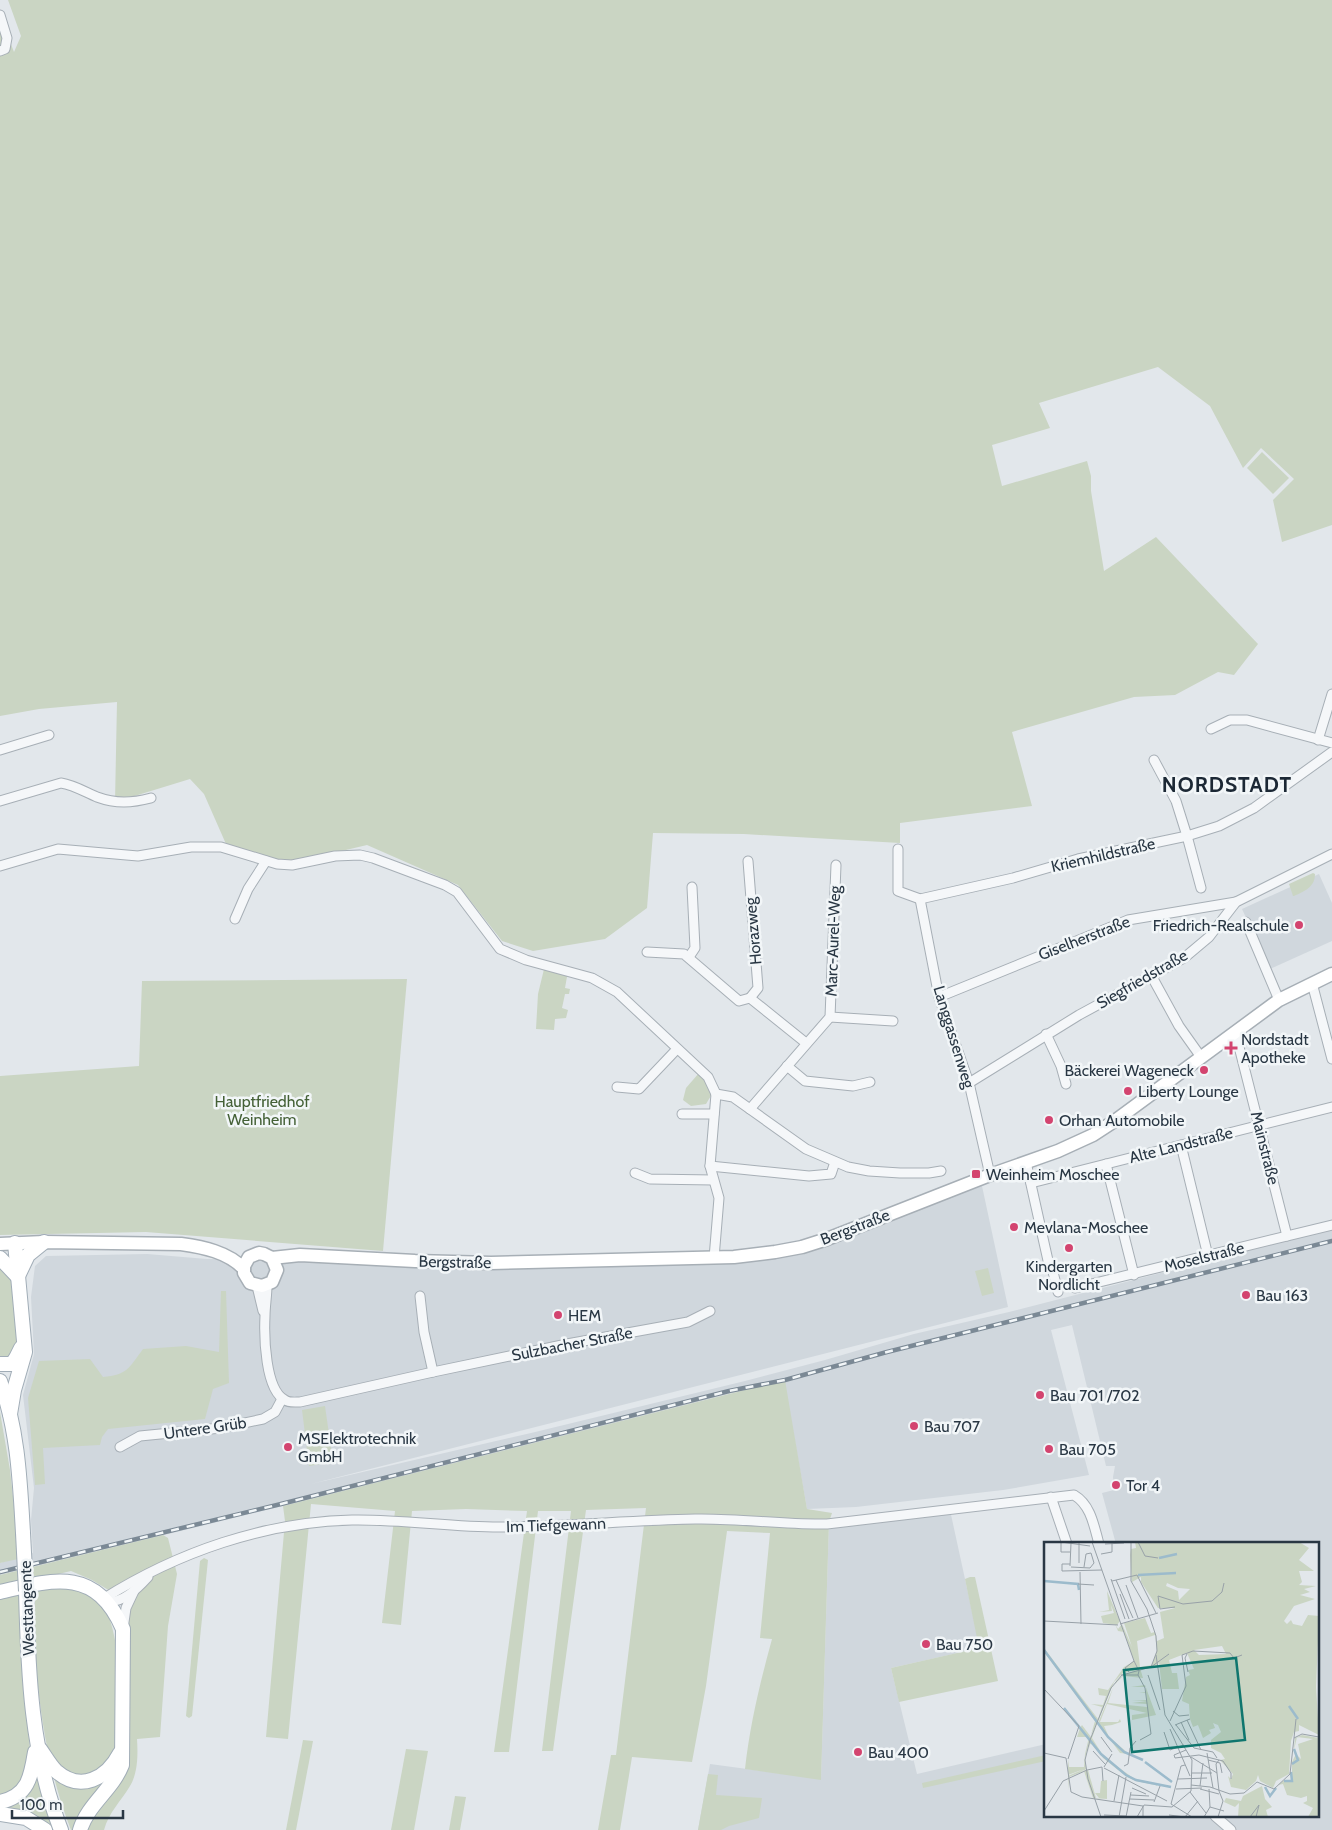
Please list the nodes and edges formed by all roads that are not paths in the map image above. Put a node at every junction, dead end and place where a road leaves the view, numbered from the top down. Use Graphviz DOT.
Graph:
graph roads {
  1 [pos="0,15"];
  2 [pos="0,51"];
  3 [pos="1332,694"];
  4 [pos="1211,729"];
  5 [pos="49,735"];
  6 [pos="1318,740"];
  7 [pos="1332,743"];
  8 [pos="0,750"];
  9 [pos="1332,752"];
  10 [pos="1154,760"];
  11 [pos="151,798"];
  12 [pos="0,801"];
  13 [pos="1187,836"];
  14 [pos="898,849"];
  15 [pos="1332,854"];
  16 [pos="266,861"];
  17 [pos="748,861"];
  18 [pos="836,865"];
  19 [pos="0,866"];
  20 [pos="692,887"];
  21 [pos="1201,888"];
  22 [pos="920,899"];
  23 [pos="1236,902"];
  24 [pos="235,919"];
  25 [pos="1246,922"];
  26 [pos="647,952"];
  27 [pos="689,957"];
  28 [pos="1332,974"];
  29 [pos="1151,975"];
  30 [pos="1312,983"];
  31 [pos="938,996"];
  32 [pos="750,998"];
  33 [pos="1279,1000"];
  34 [pos="830,1017"];
  35 [pos="893,1021"];
  36 [pos="1235,1031"];
  37 [pos="1046,1034"];
  38 [pos="806,1043"];
  39 [pos="677,1049"];
  40 [pos="1201,1057"];
  41 [pos="1332,1059"];
  42 [pos="787,1066"];
  43 [pos="870,1082"];
  44 [pos="969,1083"];
  45 [pos="1066,1084"];
  46 [pos="617,1087"];
  47 [pos="716,1094"];
  48 [pos="1332,1108"];
  49 [pos="750,1109"];
  50 [pos="682,1114"];
  51 [pos="714,1114"];
  52 [pos="1259,1126"];
  53 [pos="1181,1145"];
  54 [pos="835,1162"];
  55 [pos="1026,1162"];
  56 [pos="1106,1164"];
  57 [pos="710,1166"];
  58 [pos="940,1170"];
  59 [pos="635,1173"];
  60 [pos="990,1175"];
  61 [pos="713,1180"];
  62 [pos="1030,1184"];
  63 [pos="1332,1225"];
  64 [pos="1287,1236"];
  65 [pos="44,1242"];
  66 [pos="14,1243"];
  67 [pos="0,1244"];
  68 [pos="1208,1256"];
  69 [pos="0,1258"];
  70 [pos="714,1258"];
  71 [pos="246,1263"];
  72 [pos="275,1263"];
  73 [pos="1134,1275"];
  74 [pos="17,1276"];
  75 [pos="262,1286"];
  76 [pos="1075,1288"];
  77 [pos="1058,1292"];
  78 [pos="420,1296"];
  79 [pos="710,1311"];
  80 [pos="23,1340"];
  81 [pos="0,1364"];
  82 [pos="432,1372"];
  83 [pos="0,1383"];
  84 [pos="282,1399"];
  85 [pos="10,1414"];
  86 [pos="120,1447"];
  87 [pos="1051,1498"];
  88 [pos="1066,1542"];
  89 [pos="1099,1542"];
  90 [pos="151,1573"];
  91 [pos="135,1589"];
  92 [pos="0,1592"];
  93 [pos="105,1600"];
  94 [pos="123,1629"];
  95 [pos="122,1652"];
  96 [pos="37,1744"];
  97 [pos="122,1748"];
  98 [pos="0,1802"];
  99 [pos="0,1814"];
  100 [pos="1217,1818"];
  101 [pos="45,1830"];
  102 [pos="61,1830"];
  103 [pos="80,1830"];
  104 [pos="1231,1830"];
  1 -- 2 [label="street"];
  3 -- 6 [label="street"];
  4 -- 6 [label="street"];
  5 -- 8 [label="street"];
  6 -- 7 [label="street"];
  9 -- 13 [label="street, Kriemhildstraße"];
  10 -- 13 [label="street"];
  11 -- 12 [label="street"];
  13 -- 21 [label="street"];
  13 -- 22 [label="street, Kriemhildstraße"];
  14 -- 22 [label="street"];
  15 -- 23 [label="street, Siegfriedstraße"];
  16 -- 19 [label="street"];
  16 -- 24 [label="street"];
  16 -- 39 [label="street"];
  17 -- 32 [label="street, Horazweg"];
  18 -- 34 [label="street, Marc-Aurel-Weg"];
  20 -- 27 [label="street"];
  22 -- 31 [label="street, Langgassenweg"];
  23 -- 29 [label="street, Siegfriedstraße"];
  23 -- 31 [label="street, Giselherstraße"];
  25 -- 33 [label="street"];
  26 -- 27 [label="street"];
  27 -- 32 [label="street"];
  28 -- 30 [label="main road, Bergstraße"];
  29 -- 37 [label="street, Siegfriedstraße"];
  29 -- 40 [label="street"];
  30 -- 33 [label="main road, Bergstraße"];
  30 -- 41 [label="street"];
  31 -- 44 [label="street, Langgassenweg"];
  32 -- 38 [label="street"];
  33 -- 36 [label="main road, Bergstraße"];
  34 -- 35 [label="street, Marc-Aurel-Weg"];
  34 -- 38 [label="street, Marc-Aurel-Weg"];
  36 -- 40 [label="main road, Bergstraße"];
  36 -- 52 [label="street, Mainstraße"];
  37 -- 44 [label="street, Siegfriedstraße"];
  37 -- 45 [label="street"];
  38 -- 42 [label="street, Marc-Aurel-Weg"];
  39 -- 46 [label="street"];
  39 -- 47 [label="street"];
  40 -- 55 [label="main road, Bergstraße"];
  42 -- 43 [label="street"];
  42 -- 49 [label="street, Marc-Aurel-Weg"];
  44 -- 60 [label="street, Langgassenweg"];
  47 -- 49 [label="street"];
  47 -- 51 [label="street"];
  48 -- 52 [label="street, Alte Landstraße"];
  49 -- 54 [label="street"];
  50 -- 51 [label="street"];
  51 -- 57 [label="street"];
  52 -- 53 [label="street, Alte Landstraße"];
  52 -- 64 [label="street, Mainstraße"];
  53 -- 56 [label="street, Alte Landstraße"];
  53 -- 68 [label="street"];
  54 -- 57 [label="street"];
  54 -- 58 [label="street"];
  55 -- 60 [label="main road, Bergstraße"];
  55 -- 62 [label="street"];
  56 -- 62 [label="street, Alte Landstraße"];
  56 -- 73 [label="street"];
  57 -- 61 [label="street"];
  59 -- 61 [label="street"];
  60 -- 70 [label="main road, Bergstraße"];
  61 -- 70 [label="street"];
  62 -- 77 [label="street"];
  63 -- 64 [label="street, Moselstraße"];
  64 -- 68 [label="street, Moselstraße"];
  65 -- 66 [label="main road"];
  65 -- 71 [label="main road"];
  65 -- 74 [label="main road"];
  66 -- 67 [label="main road"];
  66 -- 74 [label="main road"];
  68 -- 73 [label="street, Moselstraße"];
  69 -- 74 [label="main road"];
  70 -- 72 [label="main road, Bergstraße"];
  71 -- 72 [label="main road, Bergstraße"];
  71 -- 75 [label="main road"];
  72 -- 75 [label="main road"];
  73 -- 76 [label="street, Moselstraße"];
  74 -- 80 [label="main road"];
  75 -- 84 [label="street"];
  78 -- 82 [label="street"];
  79 -- 82 [label="street, Sulzbacher Straße"];
  80 -- 81 [label="main road"];
  80 -- 85 [label="main road"];
  82 -- 84 [label="street, Sulzbacher Straße"];
  83 -- 85 [label="main road, Westtangente"];
  84 -- 86 [label="street, Untere Grüb"];
  85 -- 96 [label="main road, Westtangente, bridge"];
  87 -- 88 [label="street"];
  87 -- 89 [label="street, Im Tiefgewann"];
  87 -- 90 [label="street, Im Tiefgewann"];
  90 -- 91 [label="street, Im Tiefgewann"];
  90 -- 93 [label="street, Im Tiefgewann"];
  91 -- 93 [label="street, Im Tiefgewann"];
  91 -- 94 [label="street, Im Tiefgewann"];
  92 -- 93 [label="main road"];
  93 -- 94 [label="main road"];
  93 -- 95 [label="main road"];
  94 -- 95 [label="main road"];
  95 -- 97 [label="main road"];
  96 -- 97 [label="main road"];
  96 -- 98 [label="main road"];
  96 -- 102 [label="main road, Westtangente"];
  97 -- 103 [label="main road"];
  99 -- 101 [label="main road"];
  100 -- 104 [label="street"];
}
